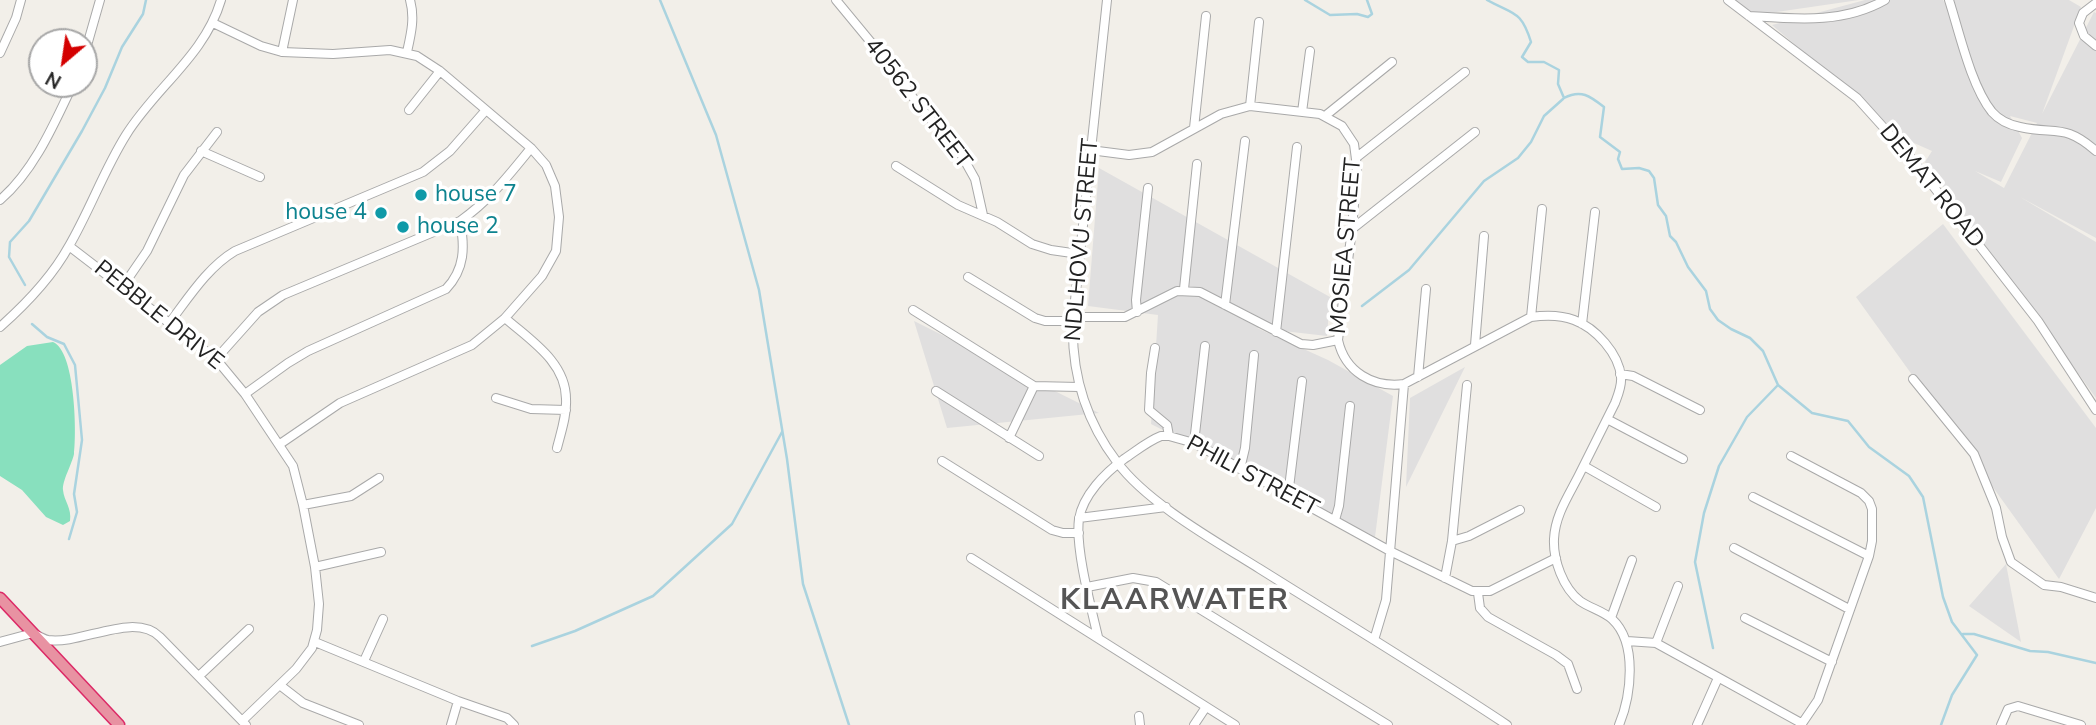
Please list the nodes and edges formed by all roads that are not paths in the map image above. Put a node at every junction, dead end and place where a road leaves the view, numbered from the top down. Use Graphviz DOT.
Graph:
graph roads {
  1 [pos="20,0"];
  2 [pos="100,0"];
  3 [pos="221,0"];
  4 [pos="293,0"];
  5 [pos="411,0"];
  6 [pos="835,0"];
  7 [pos="1107,0"];
  8 [pos="1728,0"];
  9 [pos="1885,0"];
  10 [pos="1949,0"];
  11 [pos="2096,3"];
  12 [pos="1206,16"];
  13 [pos="1749,16"];
  14 [pos="1259,22"];
  15 [pos="213,23"];
  16 [pos="92,28"];
  17 [pos="2096,46"];
  18 [pos="1310,51"];
  19 [pos="282,52"];
  20 [pos="407,52"];
  21 [pos="0,53"];
  22 [pos="1392,62"];
  23 [pos="440,71"];
  24 [pos="1465,72"];
  25 [pos="66,98"];
  26 [pos="1250,106"];
  27 [pos="409,110"];
  28 [pos="486,110"];
  29 [pos="1302,112"];
  30 [pos="1325,116"];
  31 [pos="1194,128"];
  32 [pos="217,132"];
  33 [pos="1475,132"];
  34 [pos="2083,139"];
  35 [pos="1245,141"];
  36 [pos="2096,143"];
  37 [pos="1297,147"];
  38 [pos="531,148"];
  39 [pos="1090,150"];
  40 [pos="201,151"];
  41 [pos="2096,151"];
  42 [pos="1357,157"];
  43 [pos="1197,164"];
  44 [pos="896,166"];
  45 [pos="260,177"];
  46 [pos="1148,188"];
  47 [pos="0,200"];
  48 [pos="1542,209"];
  49 [pos="1594,212"];
  50 [pos="984,215"];
  51 [pos="460,221"];
  52 [pos="1352,229"];
  53 [pos="1484,236"];
  54 [pos="69,246"];
  55 [pos="1079,254"];
  56 [pos="968,277"];
  57 [pos="123,286"];
  58 [pos="1184,289"];
  59 [pos="1426,289"];
  60 [pos="1226,305"];
  61 [pos="913,310"];
  62 [pos="1137,312"];
  63 [pos="1531,317"];
  64 [pos="505,318"];
  65 [pos="1073,318"];
  66 [pos="170,322"];
  67 [pos="1582,324"];
  68 [pos="0,327"];
  69 [pos="1276,332"];
  70 [pos="1338,340"];
  71 [pos="1475,345"];
  72 [pos="1205,346"];
  73 [pos="1155,348"];
  74 [pos="1254,355"];
  75 [pos="216,359"];
  76 [pos="1620,374"];
  77 [pos="1418,377"];
  78 [pos="1913,379"];
  79 [pos="1302,381"];
  80 [pos="1404,384"];
  81 [pos="1467,385"];
  82 [pos="1034,386"];
  83 [pos="1079,387"];
  84 [pos="936,391"];
  85 [pos="245,394"];
  86 [pos="496,398"];
  87 [pos="1350,406"];
  88 [pos="566,410"];
  89 [pos="1700,410"];
  90 [pos="2096,410"];
  91 [pos="1607,419"];
  92 [pos="1169,436"];
  93 [pos="1009,438"];
  94 [pos="1194,443"];
  95 [pos="280,444"];
  96 [pos="557,448"];
  97 [pos="1038,456"];
  98 [pos="1791,456"];
  99 [pos="1683,459"];
  100 [pos="942,461"];
  101 [pos="1118,464"];
  102 [pos="1584,467"];
  103 [pos="1240,469"];
  104 [pos="379,478"];
  105 [pos="1288,496"];
  106 [pos="1753,497"];
  107 [pos="303,505"];
  108 [pos="1166,507"];
  109 [pos="1656,507"];
  110 [pos="1520,510"];
  111 [pos="1080,518"];
  112 [pos="1335,520"];
  113 [pos="1079,533"];
  114 [pos="1452,541"];
  115 [pos="1734,548"];
  116 [pos="1390,551"];
  117 [pos="381,552"];
  118 [pos="1869,556"];
  119 [pos="971,558"];
  120 [pos="1556,558"];
  121 [pos="1632,559"];
  122 [pos="315,566"];
  123 [pos="1445,578"];
  124 [pos="1678,586"];
  125 [pos="1087,587"];
  126 [pos="1478,593"];
  127 [pos="0,598"];
  128 [pos="2096,598"];
  129 [pos="1849,609"];
  130 [pos="1611,618"];
  131 [pos="1745,618"];
  132 [pos="383,619"];
  133 [pos="249,629"];
  134 [pos="33,633"];
  135 [pos="1098,637"];
  136 [pos="1374,640"];
  137 [pos="1627,641"];
  138 [pos="0,642"];
  139 [pos="315,642"];
  140 [pos="1656,643"];
  141 [pos="364,661"];
  142 [pos="1832,662"];
  143 [pos="199,676"];
  144 [pos="1718,678"];
  145 [pos="281,685"];
  146 [pos="1577,689"];
  147 [pos="458,701"];
  148 [pos="1206,707"];
  149 [pos="244,723"];
  150 [pos="1801,724"];
  151 [pos="119,725"];
  152 [pos="359,725"];
  153 [pos="451,725"];
  154 [pos="514,725"];
  155 [pos="1194,725"];
  156 [pos="1235,725"];
  157 [pos="1388,725"];
  158 [pos="1507,725"];
  159 [pos="1619,725"];
  160 [pos="1697,725"];
  161 [pos="2001,725"];
  162 [pos="2081,725"];
  1 -- 21 [label="street"];
  2 -- 16 [label="street"];
  3 -- 15 [label="street"];
  4 -- 19 [label="street"];
  5 -- 20 [label="street"];
  6 -- 50 [label="street, 40562 STREET"];
  7 -- 39 [label="street, NDLHOVU STREET"];
  8 -- 13 [label="street, DEMAT ROAD"];
  9 -- 13 [label="street"];
  10 -- 34 [label="street"];
  11 -- 17 [label="street"];
  12 -- 31 [label="street"];
  13 -- 90 [label="street, DEMAT ROAD"];
  14 -- 26 [label="street"];
  15 -- 19 [label="street"];
  15 -- 54 [label="street"];
  18 -- 29 [label="street"];
  19 -- 20 [label="street"];
  20 -- 23 [label="street"];
  22 -- 30 [label="street"];
  23 -- 27 [label="street"];
  23 -- 28 [label="street"];
  24 -- 42 [label="street"];
  25 -- 47 [label="street"];
  26 -- 29 [label="street"];
  26 -- 31 [label="street"];
  28 -- 38 [label="street"];
  28 -- 66 [label="street"];
  29 -- 30 [label="street"];
  30 -- 42 [label="street, MOSIEA STREET"];
  31 -- 39 [label="street"];
  32 -- 40 [label="street"];
  33 -- 52 [label="street"];
  34 -- 36 [label="street"];
  34 -- 41 [label="street"];
  35 -- 60 [label="street"];
  37 -- 69 [label="street"];
  38 -- 51 [label="street"];
  38 -- 64 [label="street"];
  39 -- 55 [label="street, NDLHOVU STREET"];
  40 -- 45 [label="street"];
  40 -- 57 [label="street"];
  42 -- 52 [label="street, MOSIEA STREET"];
  43 -- 58 [label="street"];
  44 -- 50 [label="street"];
  46 -- 62 [label="street"];
  48 -- 63 [label="street"];
  49 -- 67 [label="street"];
  50 -- 55 [label="street"];
  51 -- 75 [label="street"];
  51 -- 85 [label="street"];
  52 -- 70 [label="street, MOSIEA STREET"];
  53 -- 71 [label="street"];
  54 -- 57 [label="street, PEBBLE DRIVE"];
  54 -- 68 [label="street"];
  55 -- 65 [label="street, NDLHOVU STREET"];
  56 -- 65 [label="street"];
  57 -- 66 [label="street, PEBBLE DRIVE"];
  58 -- 60 [label="street"];
  58 -- 62 [label="street"];
  59 -- 77 [label="street"];
  60 -- 69 [label="street"];
  61 -- 82 [label="street"];
  62 -- 65 [label="street"];
  63 -- 67 [label="street"];
  63 -- 71 [label="street"];
  64 -- 88 [label="street"];
  64 -- 95 [label="street"];
  65 -- 83 [label="street, NDLHOVU STREET"];
  66 -- 75 [label="street, PEBBLE DRIVE"];
  67 -- 76 [label="street"];
  69 -- 70 [label="street"];
  70 -- 80 [label="street, MOSIEA STREET"];
  71 -- 77 [label="street"];
  72 -- 94 [label="street"];
  73 -- 92 [label="street"];
  74 -- 103 [label="street"];
  75 -- 85 [label="street, PEBBLE DRIVE"];
  76 -- 89 [label="street"];
  76 -- 91 [label="street"];
  77 -- 80 [label="street"];
  78 -- 128 [label="street"];
  79 -- 105 [label="street"];
  80 -- 116 [label="street"];
  81 -- 114 [label="street"];
  82 -- 83 [label="street"];
  82 -- 93 [label="street"];
  83 -- 101 [label="street, NDLHOVU STREET"];
  84 -- 93 [label="street"];
  85 -- 95 [label="street, PEBBLE DRIVE"];
  86 -- 88 [label="street"];
  87 -- 112 [label="street"];
  88 -- 96 [label="street"];
  91 -- 99 [label="street"];
  91 -- 102 [label="street"];
  92 -- 94 [label="street, PHILI STREET"];
  92 -- 101 [label="street, PHILI STREET"];
  93 -- 97 [label="street"];
  94 -- 103 [label="street, PHILI STREET"];
  95 -- 107 [label="street, PEBBLE DRIVE"];
  98 -- 118 [label="street"];
  100 -- 113 [label="street"];
  101 -- 108 [label="street, NDLHOVU STREET"];
  101 -- 111 [label="street, PHILI STREET"];
  102 -- 109 [label="street"];
  102 -- 120 [label="street"];
  103 -- 105 [label="street, PHILI STREET"];
  104 -- 107 [label="street"];
  105 -- 112 [label="street, PHILI STREET"];
  106 -- 118 [label="street"];
  107 -- 122 [label="street, PEBBLE DRIVE"];
  108 -- 111 [label="street"];
  108 -- 136 [label="street, NDLHOVU STREET"];
  110 -- 114 [label="street"];
  111 -- 113 [label="street, PHILI STREET"];
  112 -- 116 [label="street, PHILI STREET"];
  113 -- 125 [label="street, PHILI STREET"];
  114 -- 123 [label="street"];
  115 -- 129 [label="street"];
  116 -- 123 [label="street, PHILI STREET"];
  116 -- 136 [label="street"];
  117 -- 122 [label="street"];
  118 -- 129 [label="street"];
  119 -- 135 [label="street"];
  120 -- 126 [label="street"];
  120 -- 130 [label="street"];
  121 -- 130 [label="street"];
  122 -- 139 [label="street, PEBBLE DRIVE"];
  123 -- 126 [label="street, PHILI STREET"];
  124 -- 140 [label="street"];
  125 -- 135 [label="street, PHILI STREET"];
  125 -- 157 [label="street"];
  126 -- 146 [label="street"];
  127 -- 134 [label="highway"];
  129 -- 142 [label="street"];
  130 -- 137 [label="street"];
  131 -- 142 [label="street"];
  132 -- 141 [label="street"];
  133 -- 143 [label="street"];
  134 -- 138 [label="street"];
  134 -- 143 [label="street"];
  134 -- 151 [label="highway"];
  135 -- 148 [label="street"];
  136 -- 158 [label="street, NDLHOVU STREET"];
  137 -- 140 [label="street"];
  137 -- 159 [label="street"];
  139 -- 141 [label="street"];
  139 -- 145 [label="street, PEBBLE DRIVE"];
  140 -- 144 [label="street"];
  141 -- 147 [label="street"];
  142 -- 150 [label="street"];
  143 -- 149 [label="street"];
  144 -- 150 [label="street"];
  144 -- 160 [label="street"];
  145 -- 149 [label="street, PEBBLE DRIVE"];
  145 -- 152 [label="street"];
  147 -- 153 [label="street"];
  147 -- 154 [label="street"];
  148 -- 155 [label="street"];
  148 -- 156 [label="street"];
  161 -- 162 [label="street"];
}
